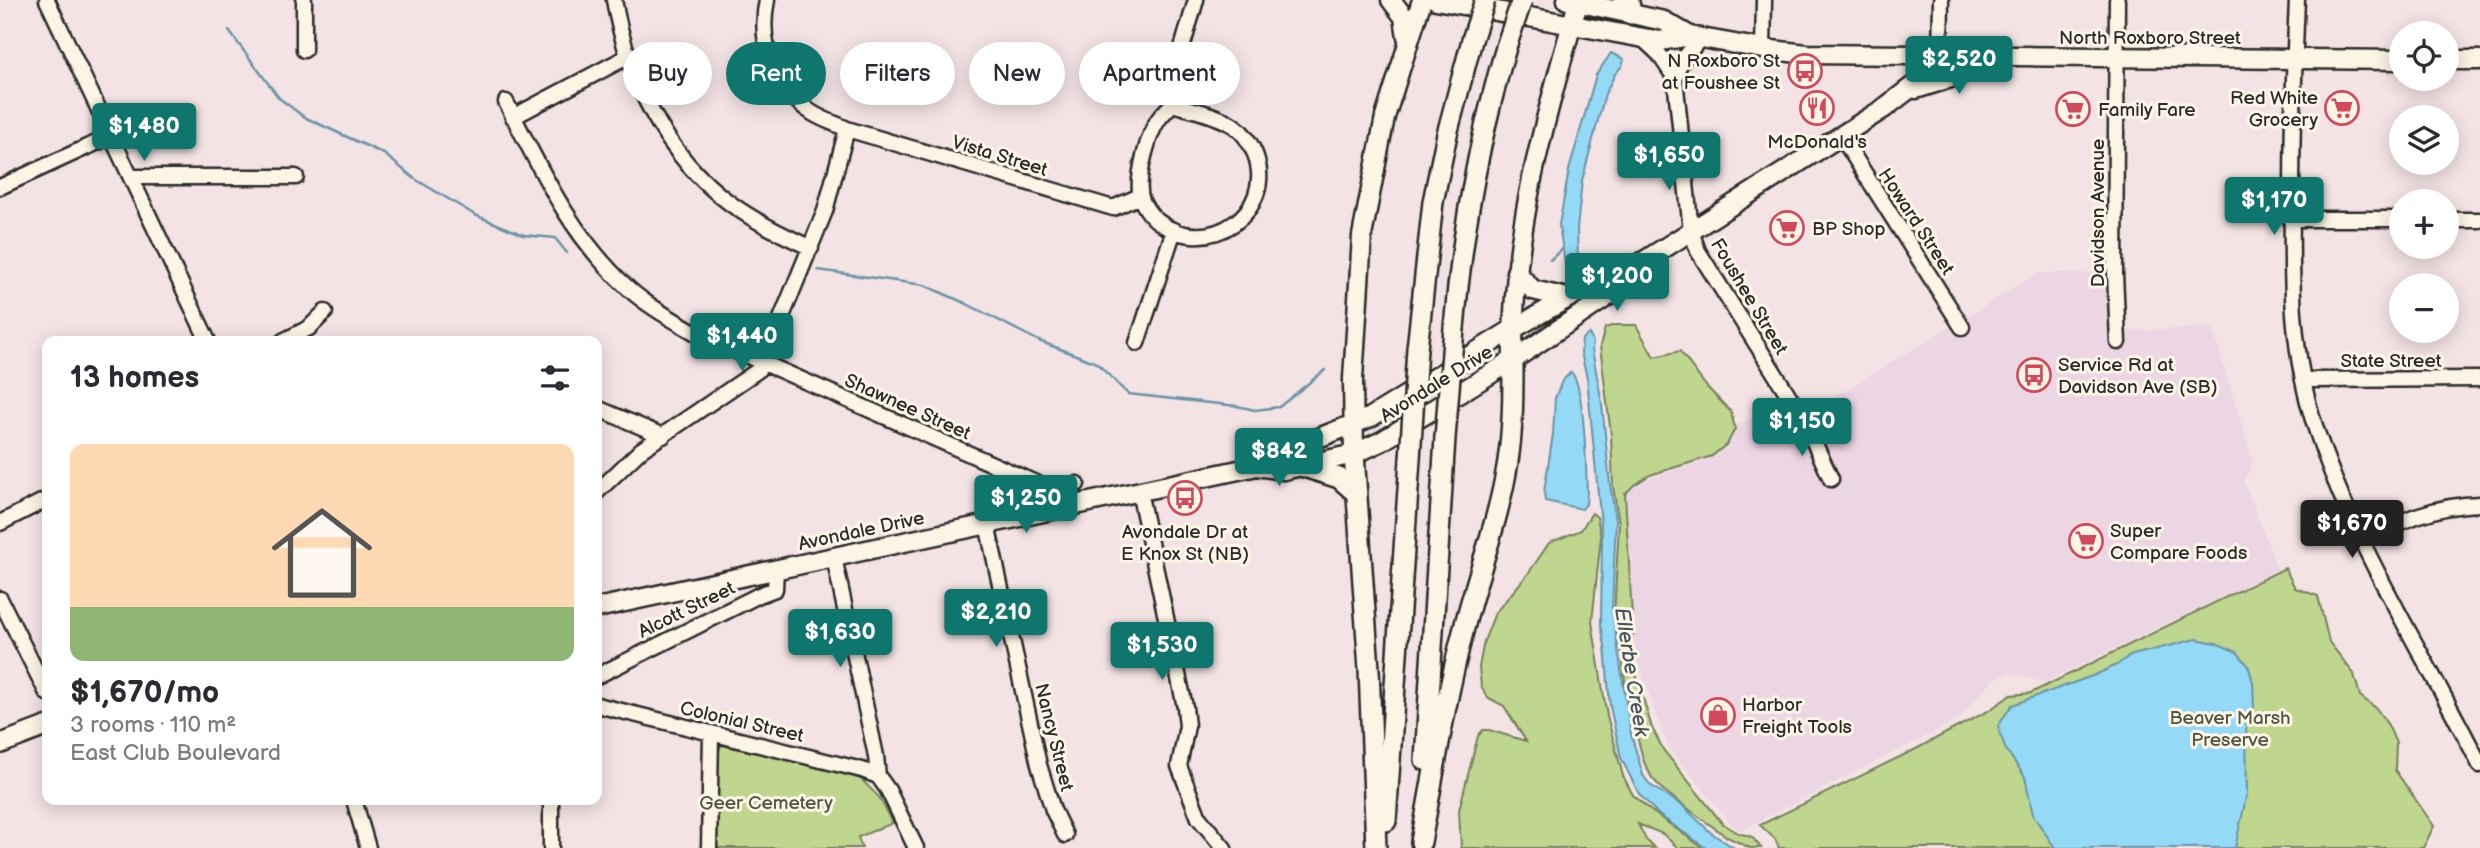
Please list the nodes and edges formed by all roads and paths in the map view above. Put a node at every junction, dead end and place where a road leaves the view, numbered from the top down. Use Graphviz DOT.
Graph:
graph roads {
  1 [pos="47,0"];
  2 [pos="304,0"];
  3 [pos="614,0"];
  4 [pos="767,0"];
  5 [pos="1196,0"];
  6 [pos="1391,0"];
  7 [pos="1422,0"];
  8 [pos="1436,0"];
  9 [pos="1485,0"];
  10 [pos="1522,0"];
  11 [pos="1764,0"];
  12 [pos="1941,0"];
  13 [pos="2117,0"];
  14 [pos="2297,0"];
  15 [pos="1575,1"];
  16 [pos="1627,7"];
  17 [pos="1571,26"];
  18 [pos="1695,37"];
  19 [pos="1642,38"];
  20 [pos="624,42"];
  21 [pos="1184,42"];
  22 [pos="1408,43"];
  23 [pos="1763,49"];
  24 [pos="304,50"];
  25 [pos="1900,56"];
  26 [pos="1940,57"];
  27 [pos="1996,57"];
  28 [pos="2116,57"];
  29 [pos="623,59"];
  30 [pos="2294,59"];
  31 [pos="2389,60"];
  32 [pos="2459,60"];
  33 [pos="2480,60"];
  34 [pos="1675,78"];
  35 [pos="1906,92"];
  36 [pos="506,102"];
  37 [pos="647,105"];
  38 [pos="1171,105"];
  39 [pos="1175,105"];
  40 [pos="513,117"];
  41 [pos="847,129"];
  42 [pos="111,136"];
  43 [pos="1840,136"];
  44 [pos="131,177"];
  45 [pos="296,177"];
  46 [pos="0,187"];
  47 [pos="1140,196"];
  48 [pos="2292,219"];
  49 [pos="2389,219"];
  50 [pos="2459,220"];
  51 [pos="2480,220"];
  52 [pos="1174,230"];
  53 [pos="1691,231"];
  54 [pos="811,247"];
  55 [pos="1516,272"];
  56 [pos="1611,282"];
  57 [pos="1567,298"];
  58 [pos="325,312"];
  59 [pos="1962,327"];
  60 [pos="1513,329"];
  61 [pos="206,336"];
  62 [pos="292,336"];
  63 [pos="2118,342"];
  64 [pos="1137,343"];
  65 [pos="1513,360"];
  66 [pos="763,363"];
  67 [pos="2480,379"];
  68 [pos="2303,380"];
  69 [pos="602,410"];
  70 [pos="1352,424"];
  71 [pos="663,436"];
  72 [pos="1354,454"];
  73 [pos="1257,466"];
  74 [pos="1301,466"];
  75 [pos="1831,479"];
  76 [pos="1077,484"];
  77 [pos="602,487"];
  78 [pos="1139,491"];
  79 [pos="1356,493"];
  80 [pos="42,502"];
  81 [pos="2480,504"];
  82 [pos="0,523"];
  83 [pos="987,524"];
  84 [pos="2361,540"];
  85 [pos="834,557"];
  86 [pos="776,569"];
  87 [pos="0,599"];
  88 [pos="602,607"];
  89 [pos="602,673"];
  90 [pos="42,683"];
  91 [pos="602,706"];
  92 [pos="42,728"];
  93 [pos="711,734"];
  94 [pos="0,744"];
  95 [pos="2480,765"];
  96 [pos="878,776"];
  97 [pos="355,805"];
  98 [pos="551,805"];
  99 [pos="1065,835"];
  100 [pos="1421,845"];
  101 [pos="368,848"];
  102 [pos="551,848"];
  103 [pos="709,848"];
  104 [pos="916,848"];
  105 [pos="1223,848"];
  106 [pos="1238,848"];
  107 [pos="1376,848"];
  108 [pos="1384,848"];
  1 -- 42 [label="street"];
  2 -- 24 [label="street"];
  3 -- 20 [label="street"];
  4 -- 41 [label="street, Vista Street"];
  5 -- 21 [label="street"];
  6 -- 22 [label="main road"];
  7 -- 22 [label="main road"];
  8 -- 17 [label="main road, North Roxboro Street"];
  9 -- 108 [label="highway, bridge"];
  10 -- 100 [label="highway, bridge"];
  11 -- 23 [label="street"];
  12 -- 26 [label="street"];
  13 -- 28 [label="street, Davidson Avenue"];
  14 -- 30 [label="street"];
  15 -- 16 [label="main road, North Roxboro Street"];
  15 -- 17 [label="main road"];
  16 -- 18 [label="main road, North Roxboro Street"];
  17 -- 19 [label="main road, North Roxboro Street"];
  17 -- 55 [label="main road"];
  18 -- 19 [label="main road, North Roxboro Street"];
  18 -- 23 [label="main road, North Roxboro Street"];
  18 -- 34 [label="street"];
  19 -- 34 [label="street"];
  22 -- 70 [label="main road"];
  23 -- 25 [label="main road, North Roxboro Street"];
  25 -- 26 [label="main road, North Roxboro Street"];
  25 -- 35 [label="main road"];
  26 -- 27 [label="main road, North Roxboro Street"];
  26 -- 35 [label="main road, Avondale Drive"];
  27 -- 28 [label="main road, North Roxboro Street"];
  27 -- 35 [label="main road, Avondale Drive"];
  28 -- 30 [label="main road, North Roxboro Street"];
  28 -- 63 [label="street, Davidson Avenue"];
  29 -- 40 [label="street"];
  30 -- 31 [label="main road, North Roxboro Street"];
  30 -- 48 [label="street"];
  32 -- 33 [label="main road"];
  34 -- 53 [label="street, Foushee Street"];
  35 -- 43 [label="main road, Avondale Drive"];
  36 -- 40 [label="street, Shawnee Street"];
  37 -- 54 [label="street"];
  38 -- 47 [label="street"];
  39 -- 52 [label="street"];
  40 -- 66 [label="street, Shawnee Street"];
  41 -- 47 [label="street, Vista Street"];
  41 -- 54 [label="street"];
  42 -- 44 [label="street"];
  42 -- 46 [label="street"];
  43 -- 53 [label="main road, Avondale Drive"];
  43 -- 59 [label="street, Howard Street"];
  44 -- 45 [label="street"];
  44 -- 61 [label="street"];
  47 -- 52 [label="street"];
  48 -- 49 [label="street"];
  48 -- 68 [label="street"];
  50 -- 51 [label="street"];
  52 -- 64 [label="street"];
  53 -- 56 [label="main road, Avondale Drive"];
  53 -- 75 [label="street, Foushee Street"];
  54 -- 66 [label="street"];
  55 -- 57 [label="main road"];
  55 -- 60 [label="main road"];
  56 -- 57 [label="main road, Avondale Drive"];
  56 -- 65 [label="main road, Avondale Drive"];
  57 -- 60 [label="main road, Avondale Drive"];
  58 -- 62 [label="street"];
  60 -- 65 [label="main road"];
  60 -- 70 [label="main road, Avondale Drive"];
  65 -- 72 [label="main road, Avondale Drive"];
  65 -- 100 [label="highway"];
  66 -- 71 [label="street"];
  66 -- 76 [label="street, Shawnee Street"];
  67 -- 68 [label="street, State Street"];
  68 -- 84 [label="street"];
  69 -- 71 [label="street"];
  70 -- 72 [label="main road"];
  70 -- 73 [label="main road, Avondale Drive"];
  71 -- 77 [label="street"];
  72 -- 74 [label="main road, Avondale Drive"];
  72 -- 79 [label="highway"];
  73 -- 74 [label="main road, Avondale Drive"];
  73 -- 78 [label="main road, Avondale Drive"];
  74 -- 79 [label="highway"];
  78 -- 83 [label="main road, Avondale Drive"];
  78 -- 105 [label="street"];
  79 -- 107 [label="highway"];
  80 -- 82 [label="street"];
  81 -- 84 [label="street"];
  83 -- 85 [label="main road, Avondale Drive"];
  83 -- 99 [label="street, Nancy Street"];
  84 -- 95 [label="street"];
  85 -- 86 [label="main road, Avondale Drive"];
  85 -- 96 [label="street"];
  86 -- 88 [label="main road, Avondale Drive"];
  86 -- 89 [label="street, Alcott Street"];
  87 -- 90 [label="street"];
  91 -- 93 [label="street, Colonial Street"];
  92 -- 94 [label="main road"];
  93 -- 96 [label="street, Colonial Street"];
  93 -- 103 [label="street"];
  96 -- 104 [label="street"];
  97 -- 101 [label="street"];
  98 -- 102 [label="street"];
  105 -- 106 [label="street"];
}
